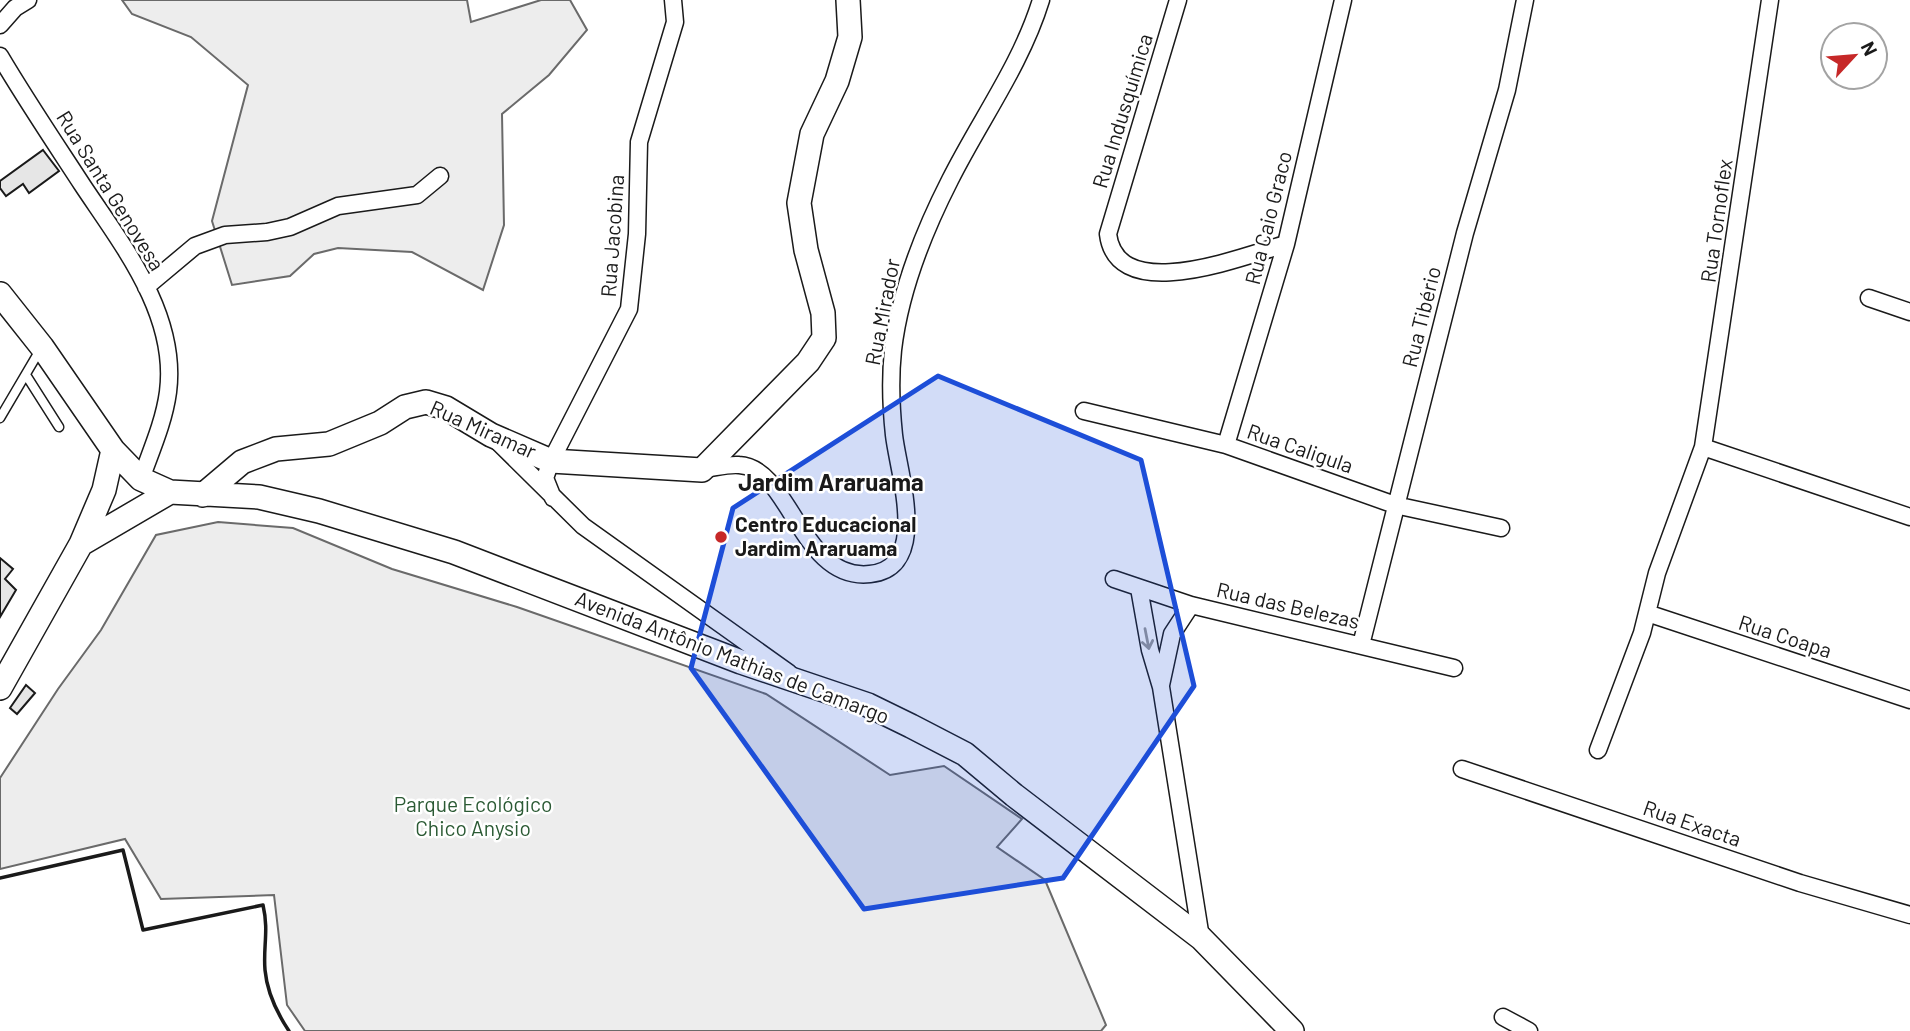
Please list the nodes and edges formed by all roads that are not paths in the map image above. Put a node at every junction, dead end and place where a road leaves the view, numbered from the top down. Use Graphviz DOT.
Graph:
graph roads {
  1 [pos="29,0"];
  2 [pos="673,0"];
  3 [pos="848,0"];
  4 [pos="1034,0"];
  5 [pos="1041,0"];
  6 [pos="1178,0"];
  7 [pos="1343,0"];
  8 [pos="1525,0"];
  9 [pos="1770,0"];
  10 [pos="1036,17"];
  11 [pos="0,25"];
  12 [pos="0,56"];
  13 [pos="440,176"];
  14 [pos="1286,244"];
  15 [pos="146,287"];
  16 [pos="0,294"];
  17 [pos="1869,298"];
  18 [pos="1910,312"];
  19 [pos="42,347"];
  20 [pos="26,375"];
  21 [pos="1084,411"];
  22 [pos="0,418"];
  23 [pos="59,427"];
  24 [pos="491,435"];
  25 [pos="1226,445"];
  26 [pos="1703,447"];
  27 [pos="113,450"];
  28 [pos="551,461"];
  29 [pos="702,470"];
  30 [pos="141,478"];
  31 [pos="170,492"];
  32 [pos="203,495"];
  33 [pos="100,498"];
  34 [pos="554,498"];
  35 [pos="1395,505"];
  36 [pos="1910,517"];
  37 [pos="124,518"];
  38 [pos="1501,528"];
  39 [pos="81,544"];
  40 [pos="1114,579"];
  41 [pos="1139,589"];
  42 [pos="1191,605"];
  43 [pos="1647,613"];
  44 [pos="1361,645"];
  45 [pos="1454,668"];
  46 [pos="798,681"];
  47 [pos="1161,687"];
  48 [pos="0,688"];
  49 [pos="1910,700"];
  50 [pos="1598,750"];
  51 [pos="1462,769"];
  52 [pos="1910,915"];
  53 [pos="1201,938"];
  54 [pos="1503,1017"];
  55 [pos="1292,1031"];
  56 [pos="1529,1031"];
  1 -- 11 [label="street"];
  2 -- 28 [label="street, Rua Jacobina"];
  3 -- 29 [label="street"];
  4 -- 10 [label="street"];
  5 -- 10 [label="street, Rua Mirador"];
  6 -- 14 [label="street, Rua Indusquímica"];
  7 -- 14 [label="street, Rua Caio Graco"];
  8 -- 35 [label="street, Rua Tibério"];
  9 -- 26 [label="street, Rua Tornoflex"];
  10 -- 29 [label="street, Rua Mirador"];
  12 -- 15 [label="street, Rua Santa Genovesa"];
  13 -- 15 [label="street"];
  14 -- 25 [label="street, Rua Caio Graco"];
  15 -- 30 [label="street, Rua Santa Genovesa"];
  16 -- 19 [label="street"];
  17 -- 18 [label="street"];
  19 -- 20 [label="lane"];
  19 -- 27 [label="street"];
  20 -- 22 [label="lane"];
  20 -- 23 [label="lane"];
  21 -- 25 [label="street, Rua Caligula"];
  24 -- 28 [label="street, Rua Miramar"];
  24 -- 32 [label="street, Rua Miramar"];
  24 -- 34 [label="street"];
  25 -- 35 [label="street, Rua Caligula"];
  26 -- 36 [label="street"];
  26 -- 43 [label="street"];
  27 -- 30 [label="street"];
  27 -- 33 [label="street"];
  28 -- 29 [label="street, Rua Miramar"];
  28 -- 34 [label="street"];
  30 -- 31 [label="street"];
  31 -- 32 [label="street, Avenida Antônio Mathias de Camargo"];
  31 -- 37 [label="street"];
  32 -- 46 [label="street, Avenida Antônio Mathias de Camargo"];
  33 -- 37 [label="street"];
  33 -- 39 [label="street"];
  34 -- 46 [label="street"];
  35 -- 38 [label="street, Rua Caligula"];
  35 -- 44 [label="street, Rua Tibério"];
  37 -- 39 [label="street"];
  39 -- 48 [label="street"];
  40 -- 41 [label="street, Rua das Belezas"];
  41 -- 42 [label="street, Rua das Belezas"];
  41 -- 47 [label="street, one-way"];
  42 -- 44 [label="street, Rua das Belezas"];
  42 -- 47 [label="street"];
  43 -- 49 [label="street, Rua Coapa"];
  43 -- 50 [label="street"];
  44 -- 45 [label="street, Rua das Belezas"];
  46 -- 53 [label="street, Avenida Antônio Mathias de Camargo"];
  47 -- 53 [label="street"];
  51 -- 52 [label="street, Rua Exacta"];
  53 -- 55 [label="street, Avenida Antônio Mathias de Camargo"];
  54 -- 56 [label="street"];
}
